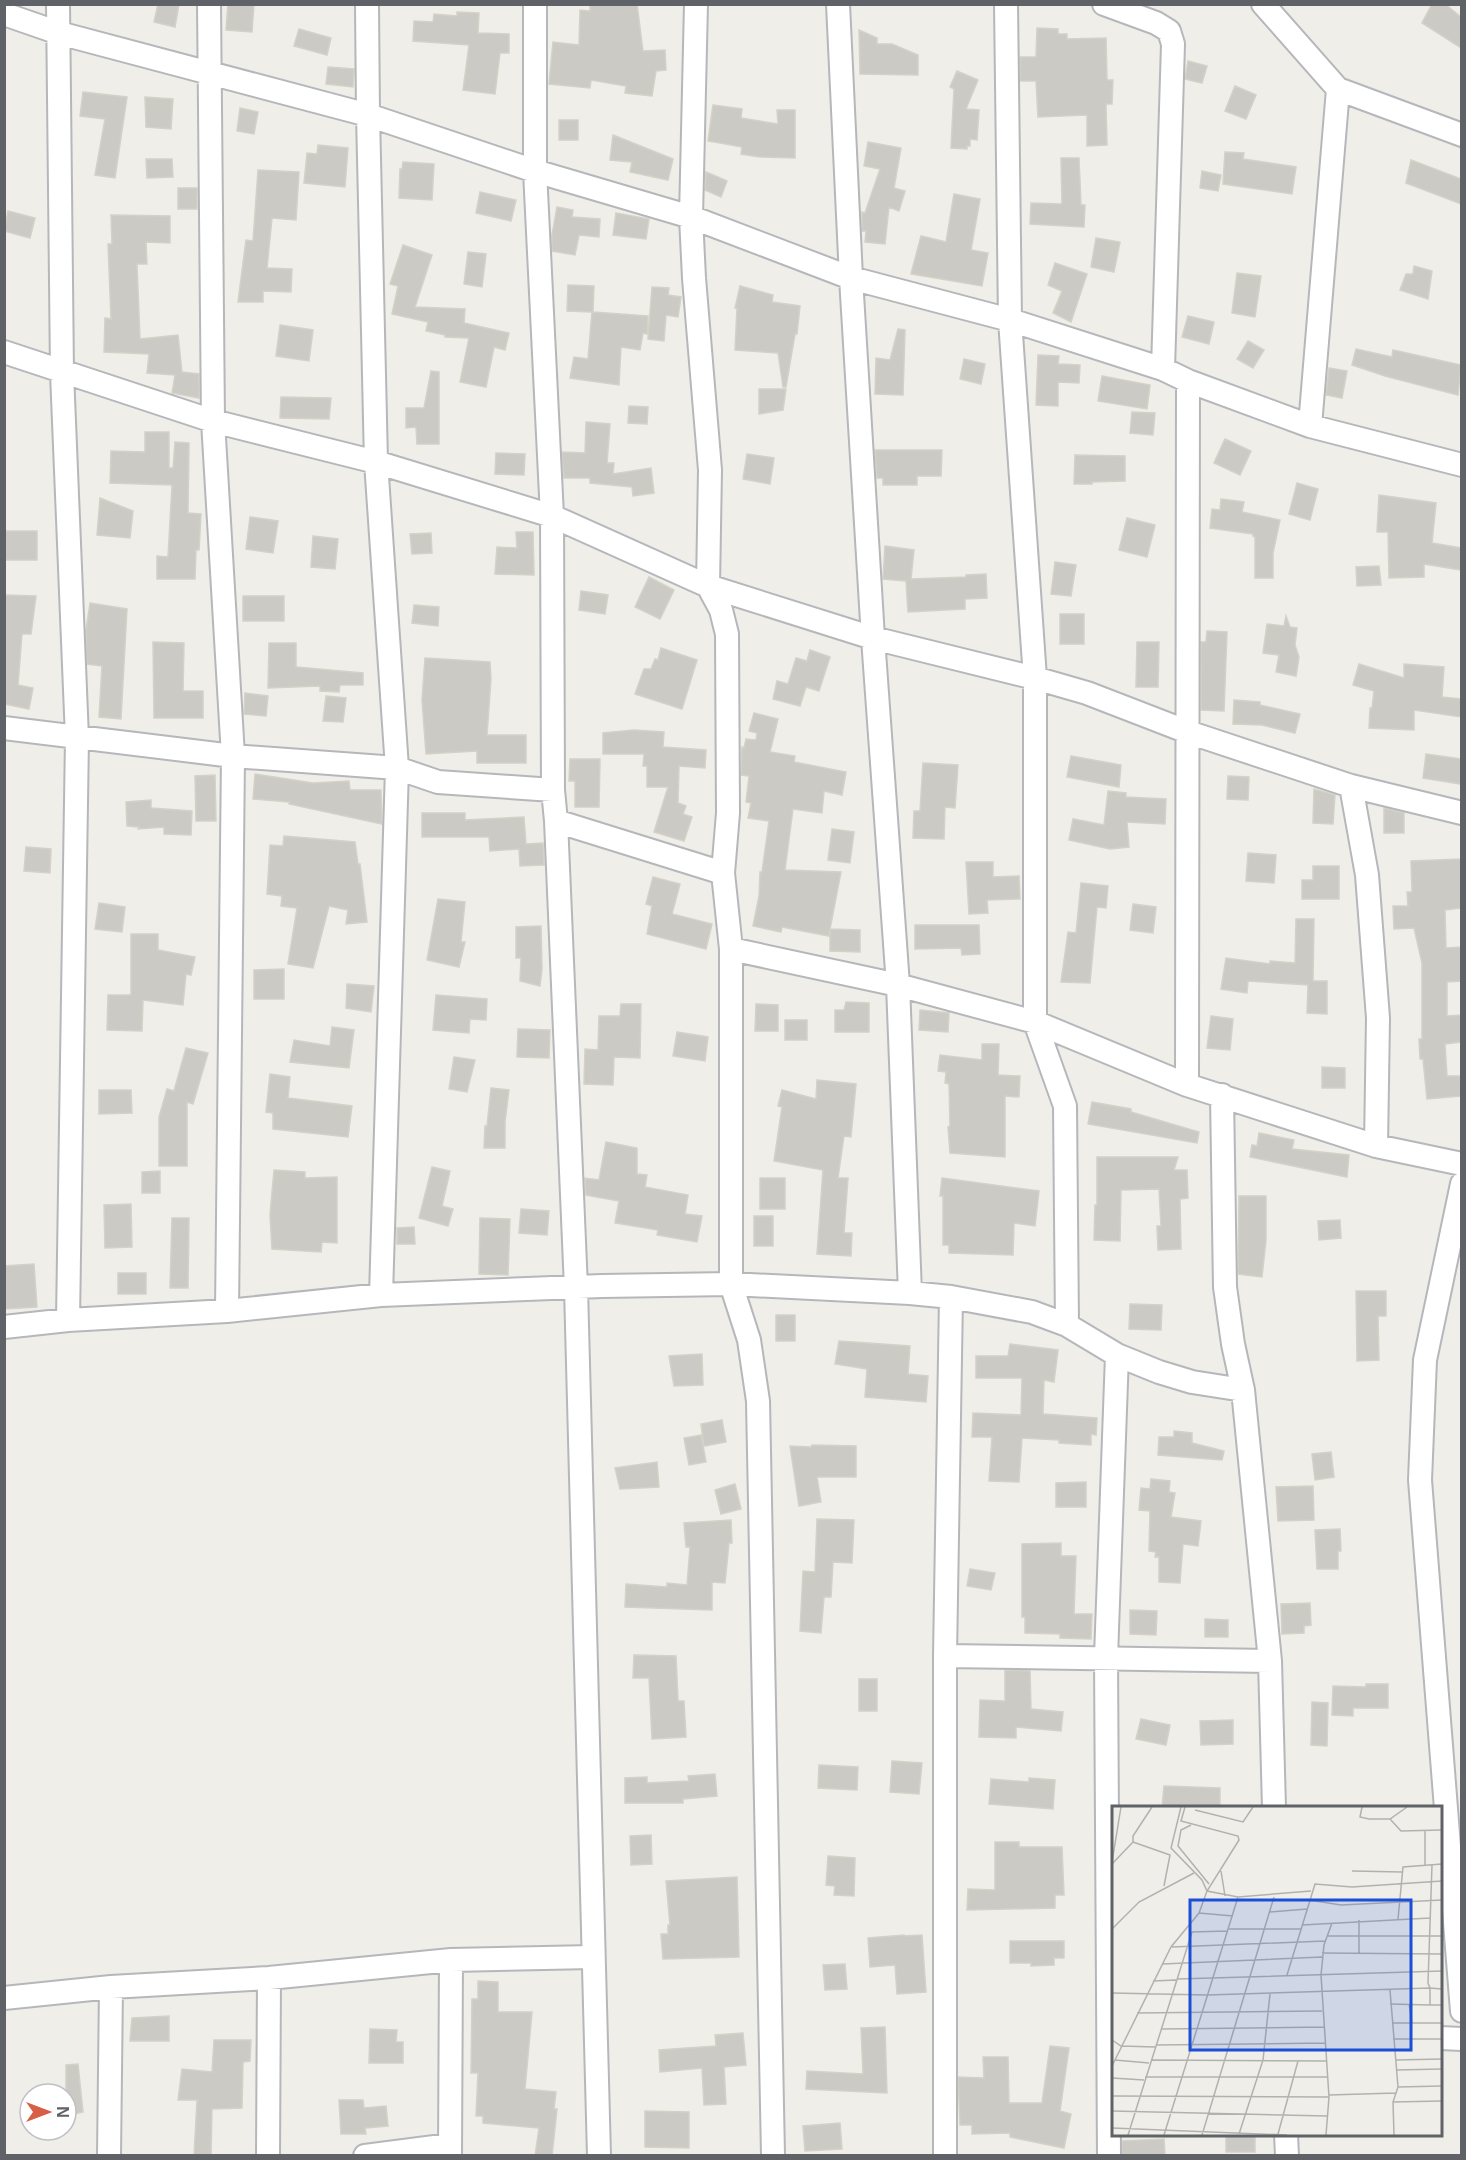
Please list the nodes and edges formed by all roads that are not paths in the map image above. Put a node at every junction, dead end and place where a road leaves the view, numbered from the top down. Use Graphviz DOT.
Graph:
graph roads {
  1 [pos="58,4"];
  2 [pos="209,4"];
  3 [pos="367,4"];
  4 [pos="535,4"];
  5 [pos="696,4"];
  6 [pos="838,4"];
  7 [pos="1006,4"];
  8 [pos="1104,4"];
  9 [pos="1263,4"];
  10 [pos="4,14"];
  11 [pos="59,33"];
  12 [pos="210,72"];
  13 [pos="1338,89"];
  14 [pos="368,115"];
  15 [pos="1461,135"];
  16 [pos="535,171"];
  17 [pos="691,217"];
  18 [pos="851,278"];
  19 [pos="1010,320"];
  20 [pos="4,352"];
  21 [pos="1163,369"];
  22 [pos="62,373"];
  23 [pos="1188,381"];
  24 [pos="213,421"];
  25 [pos="1310,426"];
  26 [pos="1456,460"];
  27 [pos="376,462"];
  28 [pos="552,516"];
  29 [pos="708,586"];
  30 [pos="873,638"];
  31 [pos="1035,678"];
  32 [pos="4,728"];
  33 [pos="1188,732"];
  34 [pos="77,738"];
  35 [pos="233,756"];
  36 [pos="397,768"];
  37 [pos="1351,786"];
  38 [pos="553,790"];
  39 [pos="1461,813"];
  40 [pos="556,821"];
  41 [pos="723,873"];
  42 [pos="731,949"];
  43 [pos="898,985"];
  44 [pos="1035,1022"];
  45 [pos="1187,1085"];
  46 [pos="1222,1095"];
  47 [pos="1376,1146"];
  48 [pos="1461,1164"];
  49 [pos="1461,1184"];
  50 [pos="731,1284"];
  51 [pos="576,1288"];
  52 [pos="910,1293"];
  53 [pos="381,1295"];
  54 [pos="951,1297"];
  55 [pos="227,1311"];
  56 [pos="68,1320"];
  57 [pos="1067,1324"];
  58 [pos="4,1327"];
  59 [pos="1118,1355"];
  60 [pos="1244,1390"];
  61 [pos="945,1656"];
  62 [pos="1106,1657"];
  63 [pos="1269,1661"];
  64 [pos="1274,1806"];
  65 [pos="592,1957"];
  66 [pos="451,1960"];
  67 [pos="269,1978"];
  68 [pos="111,1987"];
  69 [pos="4,1998"];
  70 [pos="1461,2011"];
  71 [pos="1442,2038"];
  72 [pos="1461,2039"];
  73 [pos="1286,2136"];
  74 [pos="450,2150"];
  75 [pos="109,2156"];
  76 [pos="268,2156"];
  77 [pos="365,2156"];
  78 [pos="599,2156"];
  79 [pos="773,2156"];
  80 [pos="945,2156"];
  81 [pos="1109,2156"];
  82 [pos="1287,2156"];
  1 -- 11 [label="street"];
  2 -- 12 [label="street"];
  3 -- 14 [label="street"];
  4 -- 16 [label="street"];
  5 -- 17 [label="street"];
  6 -- 18 [label="street"];
  7 -- 19 [label="street"];
  8 -- 21 [label="street"];
  9 -- 13 [label="street"];
  10 -- 11 [label="street"];
  11 -- 12 [label="street"];
  11 -- 22 [label="street"];
  12 -- 14 [label="street"];
  12 -- 24 [label="street"];
  13 -- 15 [label="street"];
  13 -- 25 [label="street"];
  14 -- 16 [label="street"];
  14 -- 27 [label="street"];
  16 -- 17 [label="street"];
  16 -- 28 [label="street"];
  17 -- 18 [label="street"];
  17 -- 29 [label="street"];
  18 -- 19 [label="street"];
  18 -- 30 [label="street"];
  19 -- 21 [label="street"];
  19 -- 31 [label="street"];
  20 -- 22 [label="street"];
  21 -- 23 [label="street"];
  22 -- 24 [label="street"];
  22 -- 34 [label="street"];
  23 -- 25 [label="street"];
  23 -- 33 [label="street"];
  24 -- 27 [label="street"];
  24 -- 35 [label="street"];
  25 -- 26 [label="street"];
  27 -- 28 [label="street"];
  27 -- 36 [label="street"];
  28 -- 29 [label="street"];
  28 -- 38 [label="street"];
  29 -- 30 [label="street"];
  29 -- 41 [label="street"];
  30 -- 31 [label="street"];
  30 -- 43 [label="street"];
  31 -- 33 [label="street"];
  31 -- 44 [label="street"];
  32 -- 34 [label="street"];
  33 -- 37 [label="street"];
  33 -- 45 [label="street"];
  34 -- 35 [label="street"];
  34 -- 56 [label="street"];
  35 -- 36 [label="street"];
  35 -- 55 [label="street"];
  36 -- 38 [label="street"];
  36 -- 53 [label="street"];
  37 -- 39 [label="street"];
  37 -- 47 [label="street"];
  38 -- 40 [label="street"];
  40 -- 41 [label="street"];
  40 -- 51 [label="street"];
  41 -- 42 [label="street"];
  42 -- 43 [label="street"];
  42 -- 50 [label="street"];
  43 -- 44 [label="street"];
  43 -- 52 [label="street"];
  44 -- 45 [label="street"];
  44 -- 57 [label="street"];
  45 -- 46 [label="street"];
  46 -- 47 [label="street"];
  46 -- 60 [label="street"];
  47 -- 48 [label="street"];
  49 -- 70 [label="street"];
  50 -- 51 [label="street"];
  50 -- 52 [label="street"];
  50 -- 79 [label="street"];
  51 -- 53 [label="street"];
  51 -- 65 [label="street"];
  52 -- 54 [label="street"];
  53 -- 55 [label="street"];
  54 -- 57 [label="street"];
  54 -- 61 [label="street"];
  55 -- 56 [label="street"];
  56 -- 58 [label="street"];
  57 -- 59 [label="street"];
  59 -- 60 [label="street"];
  59 -- 62 [label="street"];
  60 -- 63 [label="street"];
  61 -- 62 [label="street"];
  61 -- 80 [label="street"];
  62 -- 63 [label="street"];
  62 -- 81 [label="street"];
  63 -- 64 [label="street"];
  65 -- 66 [label="street"];
  65 -- 78 [label="street"];
  66 -- 67 [label="street"];
  66 -- 74 [label="street"];
  67 -- 68 [label="street"];
  67 -- 76 [label="street"];
  68 -- 69 [label="street"];
  68 -- 75 [label="street"];
  71 -- 72 [label="street"];
  73 -- 82 [label="street"];
  74 -- 77 [label="street"];
}
